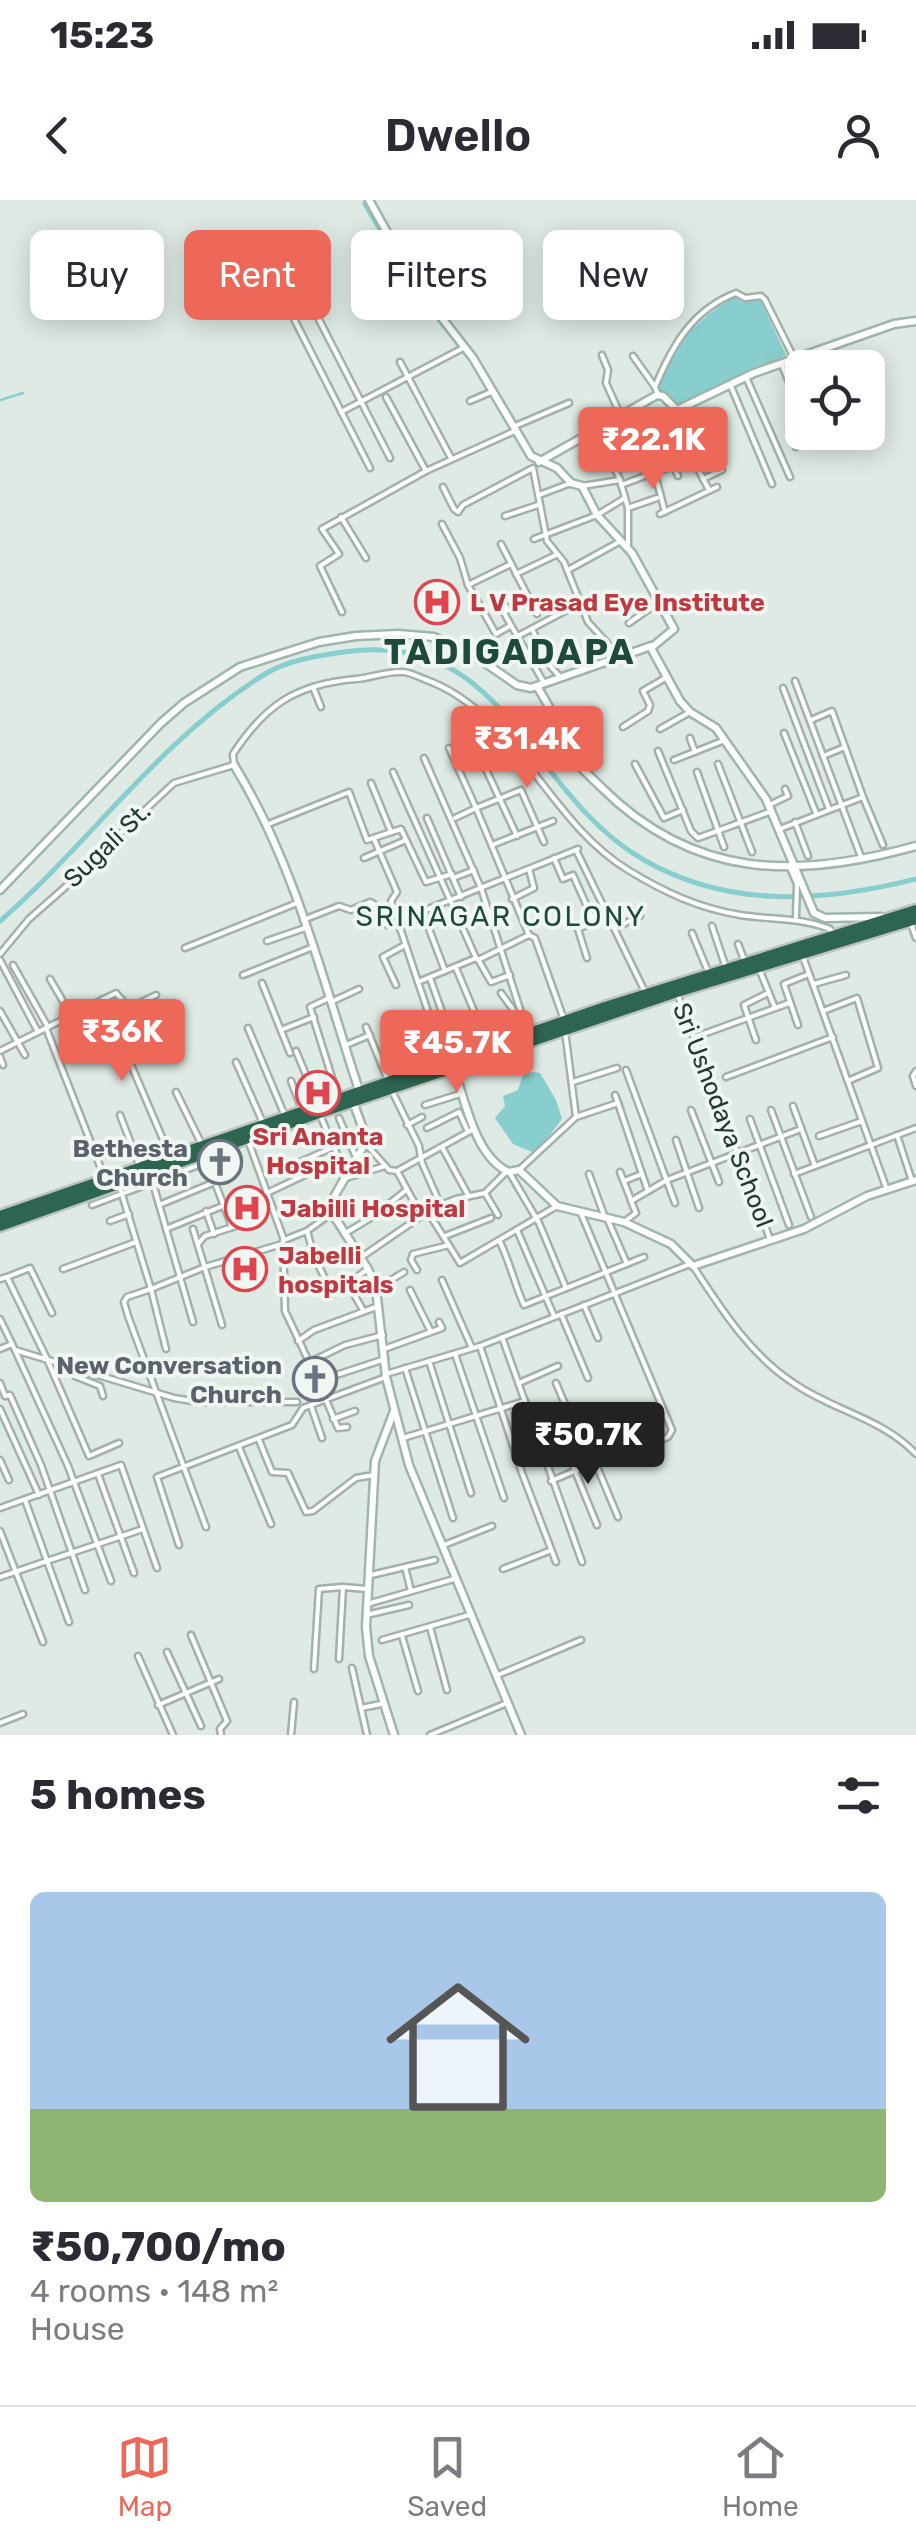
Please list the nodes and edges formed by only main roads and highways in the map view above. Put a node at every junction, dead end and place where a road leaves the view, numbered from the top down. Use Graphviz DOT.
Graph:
graph roads {
  1 [pos="915,914"];
  2 [pos="866,919"];
  3 [pos="850,930"];
  4 [pos="565,1026"];
  5 [pos="450,1066"];
  6 [pos="390,1085"];
  7 [pos="319,1109"];
  8 [pos="204,1154"];
  9 [pos="148,1174"];
  10 [pos="0,1216"];
  11 [pos="0,1226"];
  1 -- 3 [label="highway"];
  1 -- 4 [label="highway"];
  2 -- 3 [label="highway"];
  3 -- 4 [label="highway"];
  4 -- 5 [label="highway"];
  4 -- 5 [label="highway"];
  5 -- 6 [label="highway"];
  5 -- 6 [label="highway"];
  6 -- 7 [label="highway"];
  7 -- 8 [label="highway"];
  7 -- 8 [label="highway"];
  8 -- 9 [label="highway"];
  8 -- 9 [label="highway"];
  9 -- 10 [label="highway"];
  9 -- 11 [label="highway"];
}
